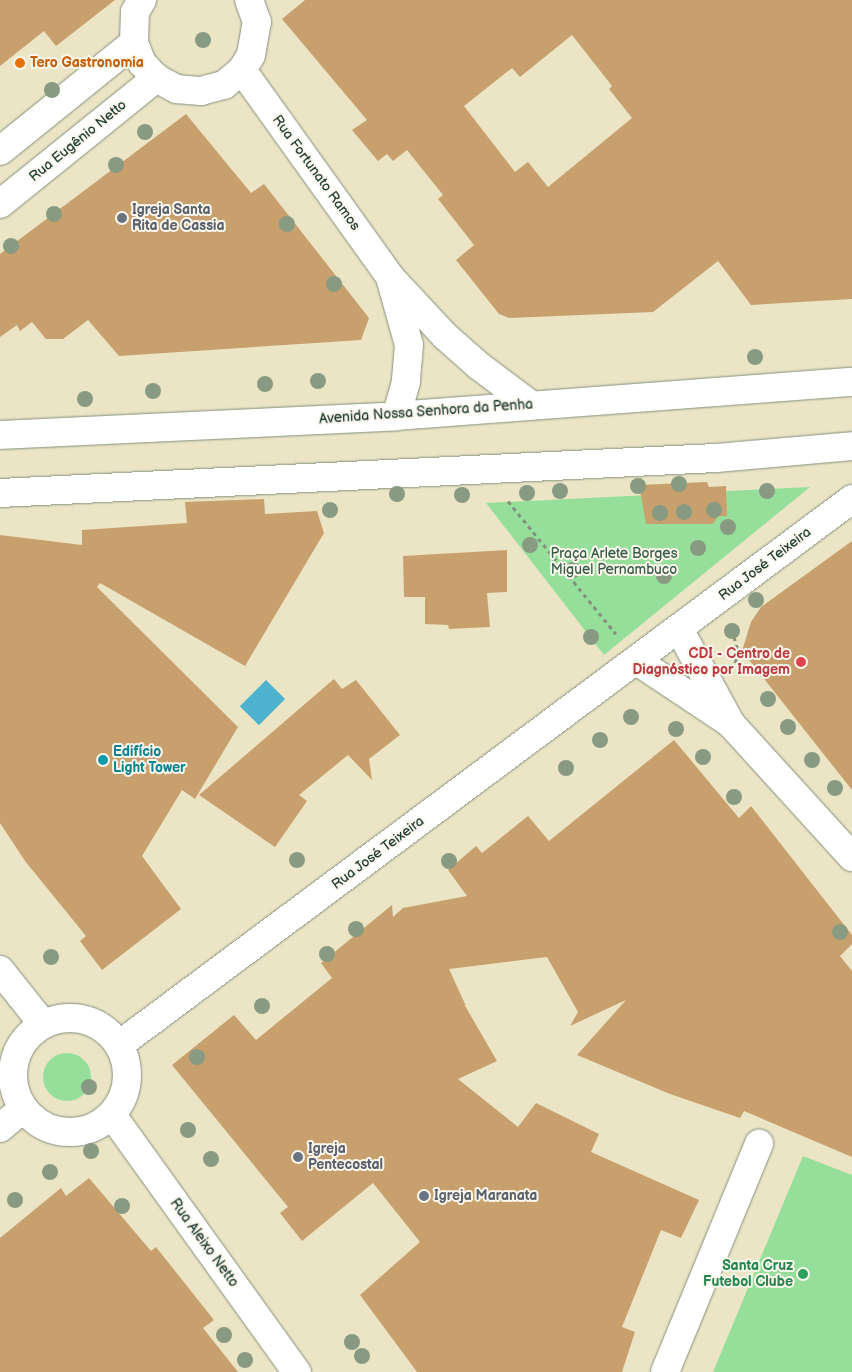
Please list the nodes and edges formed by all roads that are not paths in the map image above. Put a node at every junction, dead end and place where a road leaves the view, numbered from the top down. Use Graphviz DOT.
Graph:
graph roads {
  1 [pos="142,0"];
  2 [pos="253,2"];
  3 [pos="134,43"];
  4 [pos="242,70"];
  5 [pos="156,78"];
  6 [pos="0,151"];
  7 [pos="0,204"];
  8 [pos="390,277"];
  9 [pos="852,382"];
  10 [pos="531,405"];
  11 [pos="396,416"];
  12 [pos="0,435"];
  13 [pos="852,446"];
  14 [pos="0,493"];
  15 [pos="852,499"];
  16 [pos="679,629"];
  17 [pos="637,661"];
  18 [pos="731,724"];
  19 [pos="852,857"];
  20 [pos="0,970"];
  21 [pos="43,1024"];
  22 [pos="119,1045"];
  23 [pos="23,1109"];
  24 [pos="112,1114"];
  25 [pos="0,1128"];
  26 [pos="759,1144"];
  27 [pos="297,1372"];
  28 [pos="665,1372"];
  1 -- 3 [label="street"];
  2 -- 4 [label="street"];
  3 -- 5 [label="street"];
  3 -- 6 [label="street"];
  4 -- 5 [label="street"];
  4 -- 8 [label="street, Rua Fortunato Ramos"];
  5 -- 7 [label="street, Rua Eugênio Netto"];
  8 -- 10 [label="street, Rua Fortunato Ramos"];
  8 -- 11 [label="street, Rua Fortunato Ramos"];
  9 -- 10 [label="street, Avenida Nossa Senhora da Penha"];
  10 -- 11 [label="street, Avenida Nossa Senhora da Penha"];
  11 -- 12 [label="street, Avenida Nossa Senhora da Penha"];
  13 -- 14 [label="street"];
  15 -- 16 [label="street, Rua José Teixeira"];
  16 -- 17 [label="street"];
  16 -- 18 [label="street"];
  17 -- 18 [label="street"];
  17 -- 22 [label="street, Rua José Teixeira"];
  18 -- 19 [label="street"];
  20 -- 21 [label="street"];
  21 -- 22 [label="street"];
  21 -- 23 [label="street"];
  22 -- 24 [label="street"];
  23 -- 24 [label="street"];
  23 -- 25 [label="street"];
  24 -- 27 [label="street, Rua Aleixo Netto"];
  26 -- 28 [label="street"];
}
